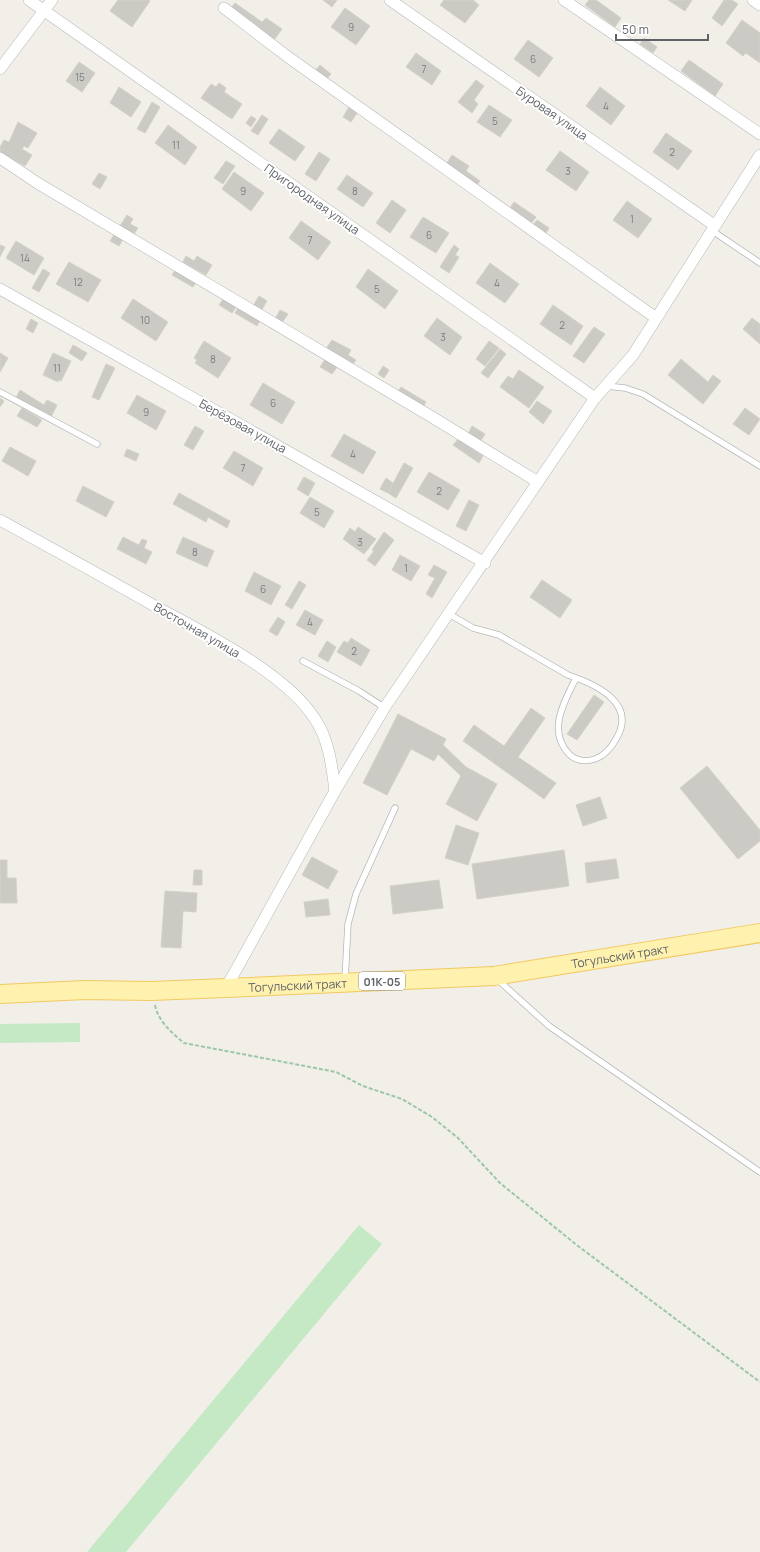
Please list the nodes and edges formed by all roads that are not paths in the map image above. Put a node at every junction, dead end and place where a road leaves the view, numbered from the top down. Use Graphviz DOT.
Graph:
graph roads {
  1 [pos="30,0"];
  2 [pos="52,0"];
  3 [pos="390,0"];
  4 [pos="564,0"];
  5 [pos="753,0"];
  6 [pos="760,5"];
  7 [pos="224,8"];
  8 [pos="44,11"];
  9 [pos="0,69"];
  10 [pos="760,134"];
  11 [pos="760,155"];
  12 [pos="0,158"];
  13 [pos="712,228"];
  14 [pos="760,263"];
  15 [pos="0,290"];
  16 [pos="656,318"];
  17 [pos="606,386"];
  18 [pos="0,392"];
  19 [pos="595,398"];
  20 [pos="97,444"];
  21 [pos="760,466"];
  22 [pos="538,482"];
  23 [pos="0,520"];
  24 [pos="485,563"];
  25 [pos="450,614"];
  26 [pos="302,661"];
  27 [pos="576,678"];
  28 [pos="384,708"];
  29 [pos="335,791"];
  30 [pos="395,808"];
  31 [pos="760,933"];
  32 [pos="494,976"];
  33 [pos="345,983"];
  34 [pos="226,988"];
  35 [pos="0,994"];
  36 [pos="760,1172"];
  1 -- 8 [label="street, Пригородная улица"];
  2 -- 8 [label="street"];
  3 -- 13 [label="street, Буровая улица"];
  4 -- 10 [label="street"];
  5 -- 6 [label="street"];
  7 -- 16 [label="street"];
  8 -- 9 [label="street"];
  8 -- 19 [label="street, Пригородная улица"];
  11 -- 13 [label="street"];
  12 -- 22 [label="street"];
  13 -- 14 [label="lane"];
  13 -- 16 [label="street"];
  15 -- 24 [label="street, Берёзовая улица"];
  16 -- 17 [label="street"];
  17 -- 19 [label="street"];
  17 -- 21 [label="lane"];
  18 -- 20 [label="lane"];
  19 -- 22 [label="street"];
  22 -- 24 [label="street"];
  23 -- 29 [label="street, Восточная улица"];
  24 -- 25 [label="street"];
  25 -- 27 [label="lane"];
  25 -- 28 [label="street"];
  26 -- 28 [label="lane"];
  27 -- 27 [label="lane"];
  28 -- 29 [label="street"];
  29 -- 34 [label="street"];
  30 -- 33 [label="lane"];
  31 -- 32 [label="main road, Тогульский тракт / 01К-05"];
  32 -- 33 [label="main road, Тогульский тракт / 01К-05"];
  32 -- 36 [label="lane"];
  33 -- 34 [label="main road, Тогульский тракт / 01К-05"];
  34 -- 35 [label="main road, Тогульский тракт / 01К-05"];
}
